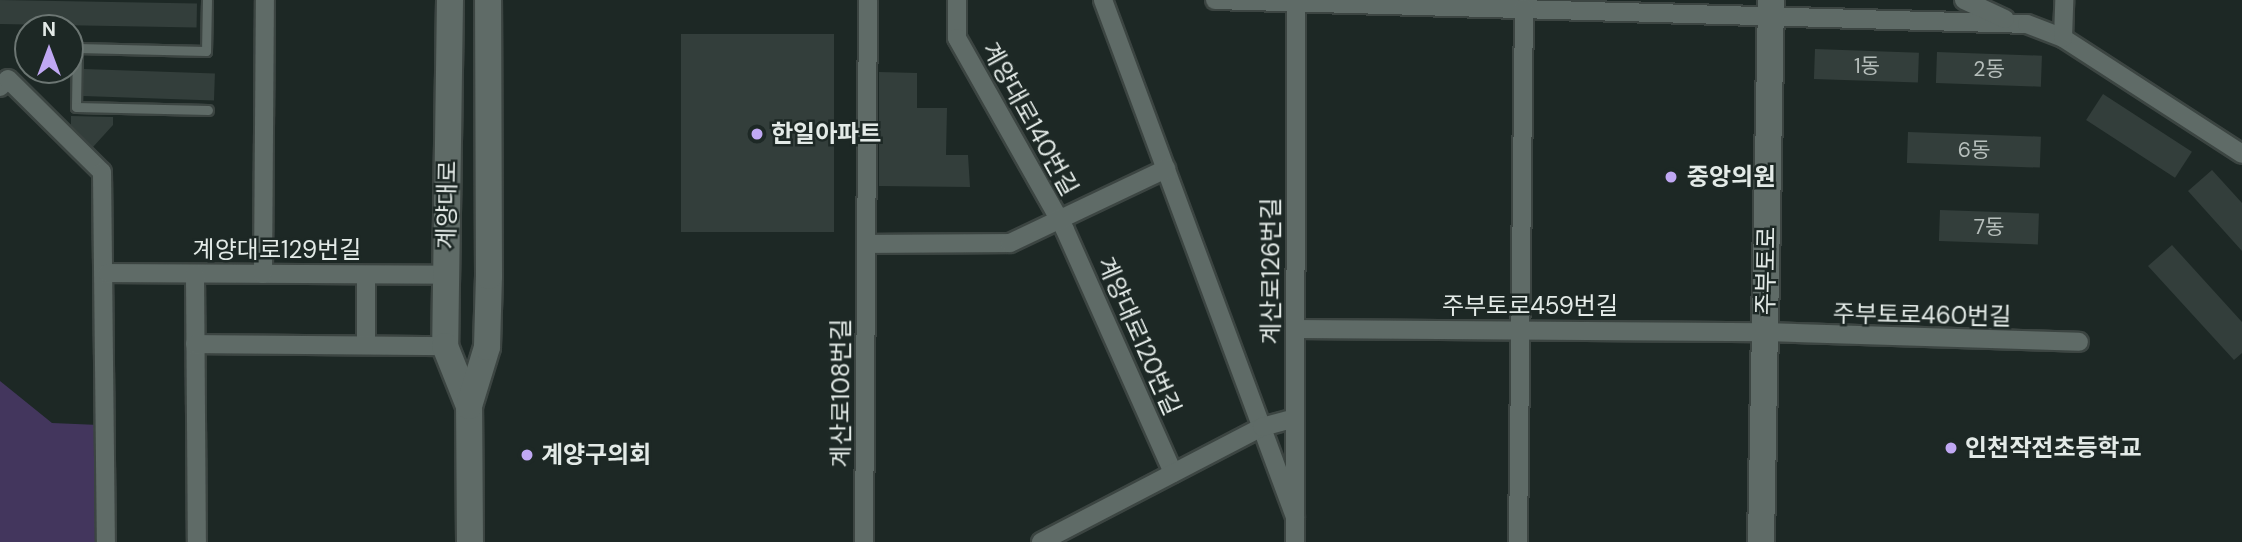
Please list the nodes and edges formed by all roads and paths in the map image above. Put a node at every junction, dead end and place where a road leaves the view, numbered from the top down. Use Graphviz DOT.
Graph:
graph roads {
  1 [pos="207,0"];
  2 [pos="265,0"];
  3 [pos="450,0"];
  4 [pos="488,0"];
  5 [pos="868,0"];
  6 [pos="957,0"];
  7 [pos="1103,0"];
  8 [pos="1215,0"];
  9 [pos="1964,0"];
  10 [pos="2064,0"];
  11 [pos="1295,1"];
  12 [pos="1771,7"];
  13 [pos="1524,8"];
  14 [pos="2015,23"];
  15 [pos="2063,38"];
  16 [pos="3,79"];
  17 [pos="208,110"];
  18 [pos="2242,154"];
  19 [pos="1166,169"];
  20 [pos="1058,220"];
  21 [pos="866,244"];
  22 [pos="107,273"];
  23 [pos="195,274"];
  24 [pos="263,274"];
  25 [pos="366,275"];
  26 [pos="447,275"];
  27 [pos="1295,329"];
  28 [pos="1519,330"];
  29 [pos="1765,332"];
  30 [pos="2079,342"];
  31 [pos="195,344"];
  32 [pos="366,344"];
  33 [pos="445,346"];
  34 [pos="469,406"];
  35 [pos="1295,418"];
  36 [pos="1262,427"];
  37 [pos="1172,473"];
  38 [pos="1295,517"];
  39 [pos="106,542"];
  40 [pos="197,542"];
  41 [pos="470,542"];
  42 [pos="864,542"];
  43 [pos="1041,542"];
  44 [pos="1295,542"];
  45 [pos="1518,542"];
  46 [pos="1760,542"];
  1 -- 17 [label="lane"];
  2 -- 24 [label="street"];
  3 -- 26 [label="main road, 계양대로"];
  4 -- 34 [label="main road, 계양대로"];
  5 -- 21 [label="street, 계산로108번길"];
  6 -- 20 [label="street, 계양대로140번길"];
  7 -- 19 [label="street"];
  8 -- 11 [label="street"];
  9 -- 14 [label="street"];
  10 -- 15 [label="street"];
  11 -- 13 [label="street"];
  11 -- 27 [label="street, 계산로126번길"];
  12 -- 13 [label="street"];
  12 -- 14 [label="street"];
  12 -- 29 [label="main road, 주부토로"];
  13 -- 28 [label="street"];
  14 -- 15 [label="street"];
  15 -- 18 [label="street"];
  16 -- 22 [label="street"];
  19 -- 20 [label="street"];
  19 -- 36 [label="street"];
  20 -- 21 [label="street"];
  20 -- 37 [label="street, 계양대로120번길"];
  21 -- 42 [label="street, 계산로108번길"];
  22 -- 23 [label="street, 계양대로129번길"];
  22 -- 39 [label="street"];
  23 -- 24 [label="street, 계양대로129번길"];
  23 -- 31 [label="street"];
  24 -- 25 [label="street, 계양대로129번길"];
  25 -- 26 [label="street, 계양대로129번길"];
  25 -- 32 [label="street"];
  26 -- 33 [label="main road, 계양대로"];
  27 -- 28 [label="street, 주부토로459번길"];
  27 -- 35 [label="street, 계산로126번길"];
  28 -- 29 [label="street, 주부토로459번길"];
  28 -- 45 [label="street"];
  29 -- 30 [label="street, 주부토로460번길"];
  29 -- 46 [label="main road, 주부토로"];
  31 -- 32 [label="street"];
  31 -- 40 [label="street"];
  32 -- 33 [label="street"];
  33 -- 34 [label="main road, 계양대로"];
  34 -- 41 [label="main road, 계양대로"];
  35 -- 36 [label="street"];
  35 -- 38 [label="street, 계산로126번길"];
  36 -- 37 [label="street"];
  36 -- 38 [label="street"];
  37 -- 43 [label="street"];
  38 -- 44 [label="street, 계산로126번길"];
}
